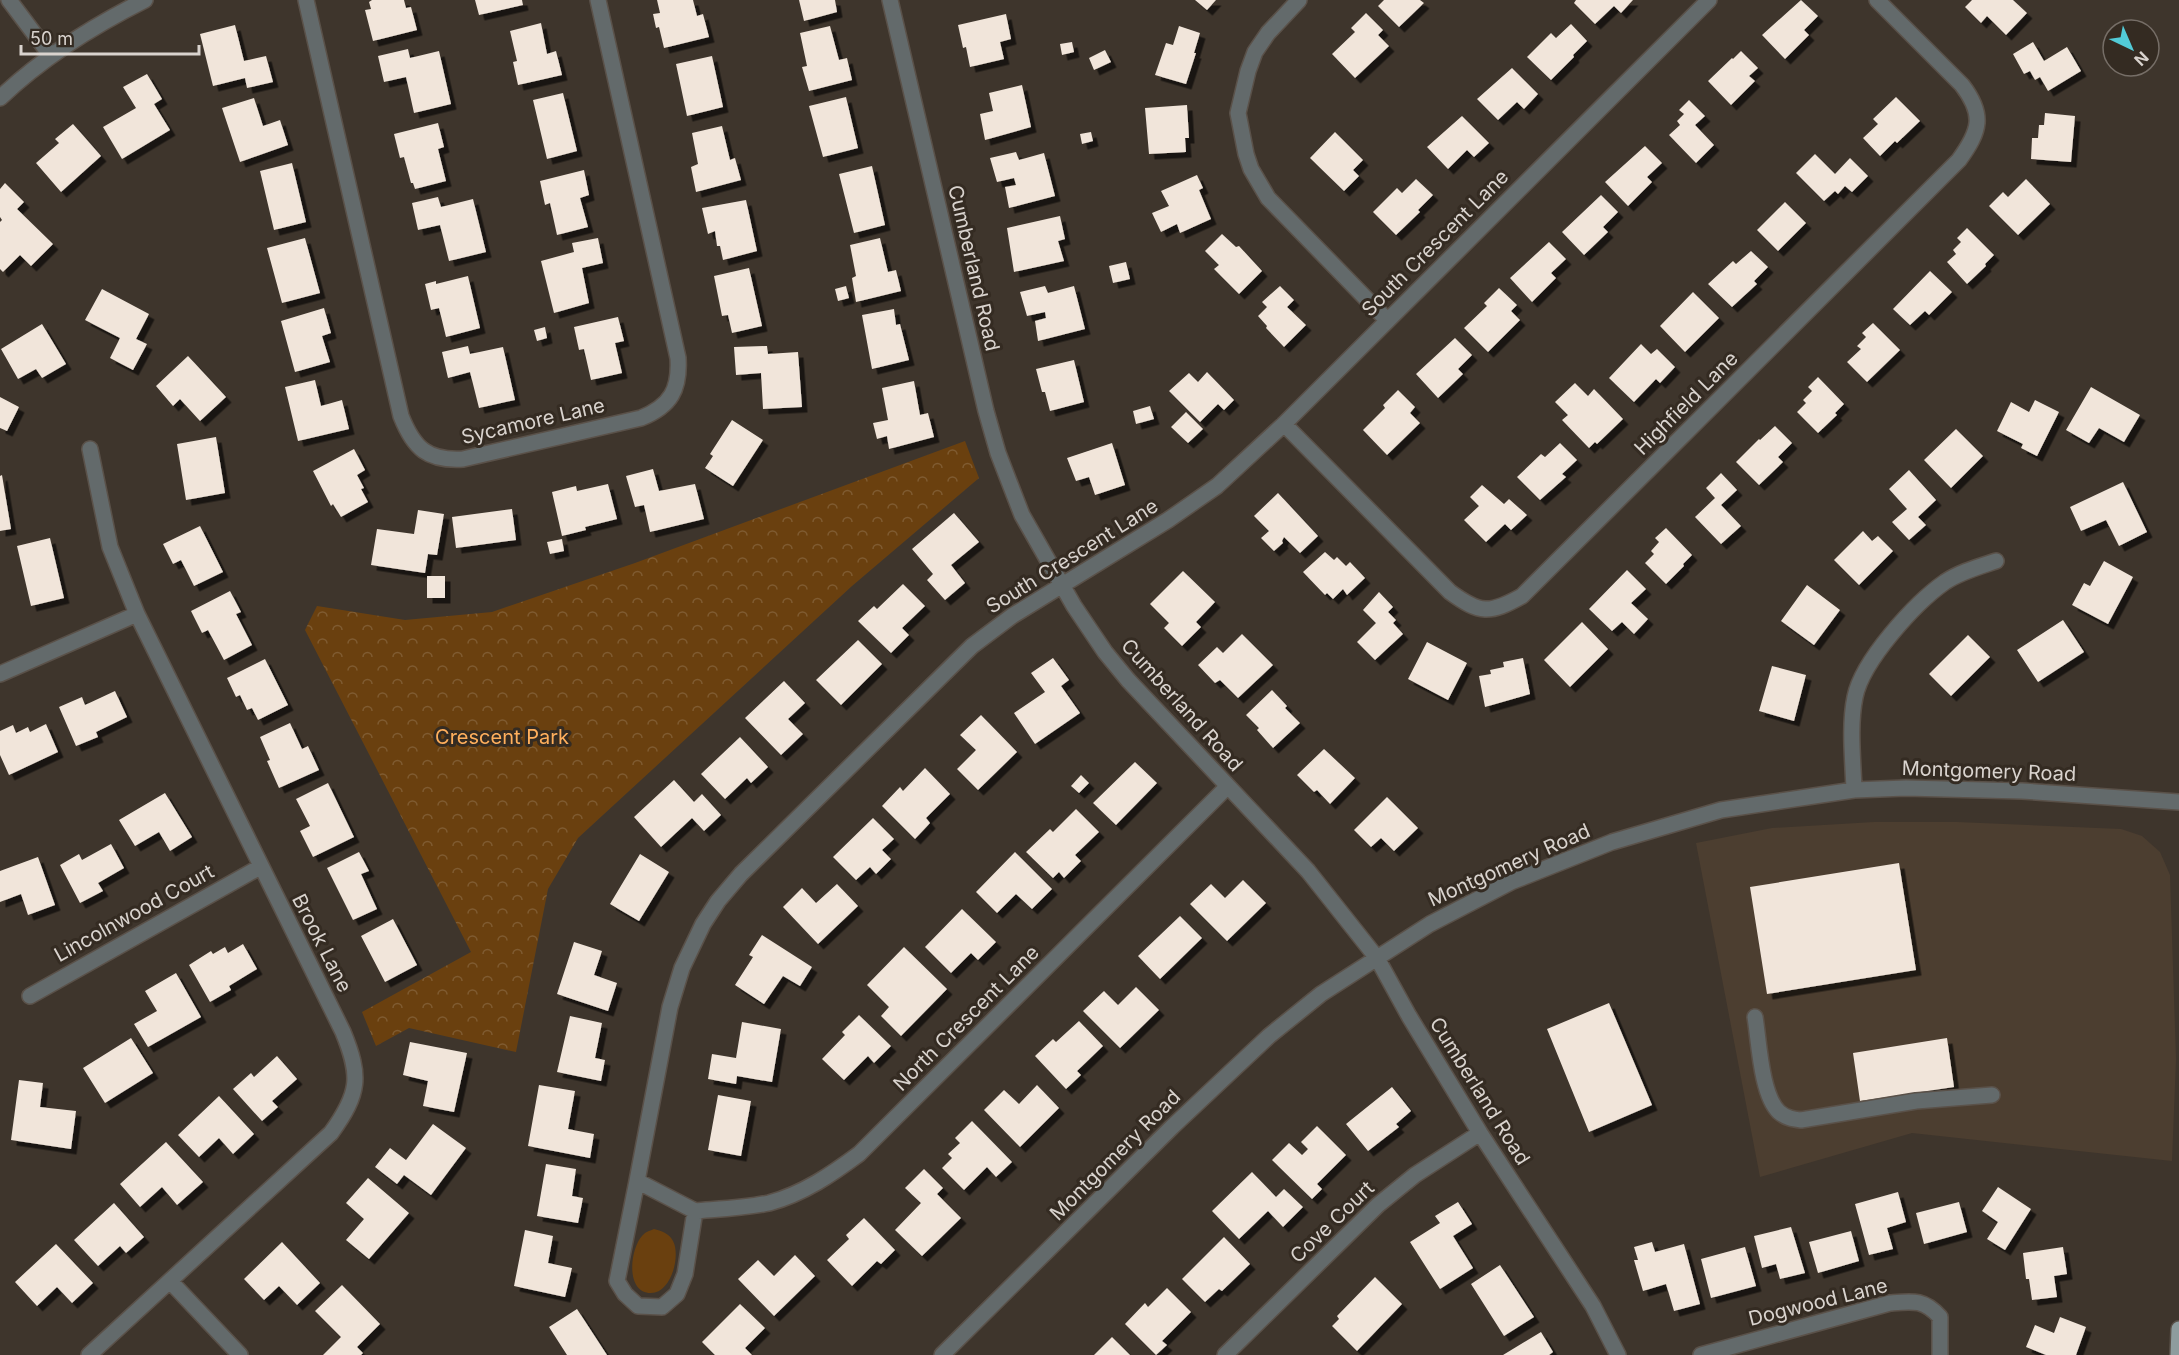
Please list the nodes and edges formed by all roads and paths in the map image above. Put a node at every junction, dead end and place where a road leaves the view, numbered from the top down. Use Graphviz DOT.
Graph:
graph roads {
  1 [pos="9,0"];
  2 [pos="145,0"];
  3 [pos="306,0"];
  4 [pos="598,0"];
  5 [pos="891,0"];
  6 [pos="1299,0"];
  7 [pos="1709,0"];
  8 [pos="1877,0"];
  9 [pos="51,56"];
  10 [pos="0,98"];
  11 [pos="1387,320"];
  12 [pos="1284,424"];
  13 [pos="90,449"];
  14 [pos="1996,561"];
  15 [pos="1062,585"];
  16 [pos="137,614"];
  17 [pos="0,674"];
  18 [pos="1228,786"];
  19 [pos="1854,790"];
  20 [pos="2179,802"];
  21 [pos="260,867"];
  22 [pos="1377,958"];
  23 [pos="30,996"];
  24 [pos="1755,1017"];
  25 [pos="1992,1095"];
  26 [pos="1480,1133"];
  27 [pos="637,1182"];
  28 [pos="695,1211"];
  29 [pos="170,1281"];
  30 [pos="2179,1329"];
  31 [pos="89,1355"];
  32 [pos="240,1355"];
  33 [pos="942,1355"];
  34 [pos="1225,1355"];
  35 [pos="1618,1355"];
  36 [pos="1701,1355"];
  37 [pos="1940,1355"];
  38 [pos="2178,1355"];
  1 -- 9 [label="street"];
  2 -- 9 [label="street"];
  3 -- 4 [label="street, Sycamore Lane"];
  5 -- 15 [label="street, Cumberland Road"];
  6 -- 11 [label="street"];
  7 -- 11 [label="street, South Crescent Lane"];
  8 -- 12 [label="street, Highfield Lane"];
  9 -- 10 [label="street"];
  11 -- 12 [label="street, South Crescent Lane"];
  12 -- 15 [label="street, South Crescent Lane"];
  13 -- 16 [label="street, Brook Lane"];
  14 -- 19 [label="street"];
  15 -- 18 [label="street, Cumberland Road"];
  15 -- 27 [label="street, South Crescent Lane"];
  16 -- 17 [label="street"];
  16 -- 21 [label="street, Brook Lane"];
  18 -- 22 [label="street, Cumberland Road"];
  18 -- 28 [label="street, North Crescent Lane"];
  19 -- 20 [label="street, Montgomery Road"];
  19 -- 22 [label="street, Montgomery Road"];
  21 -- 23 [label="street, Lincolnwood Court"];
  21 -- 29 [label="street, Brook Lane"];
  22 -- 26 [label="street, Cumberland Road"];
  22 -- 33 [label="street, Montgomery Road"];
  24 -- 25 [label="street"];
  26 -- 34 [label="street, Cove Court"];
  26 -- 35 [label="street, Cumberland Road"];
  27 -- 28 [label="street"];
  27 -- 28 [label="street, South Crescent Lane"];
  29 -- 31 [label="street, Brook Lane"];
  29 -- 32 [label="street"];
  30 -- 38 [label="main road"];
  36 -- 37 [label="street, Dogwood Lane"];
}
